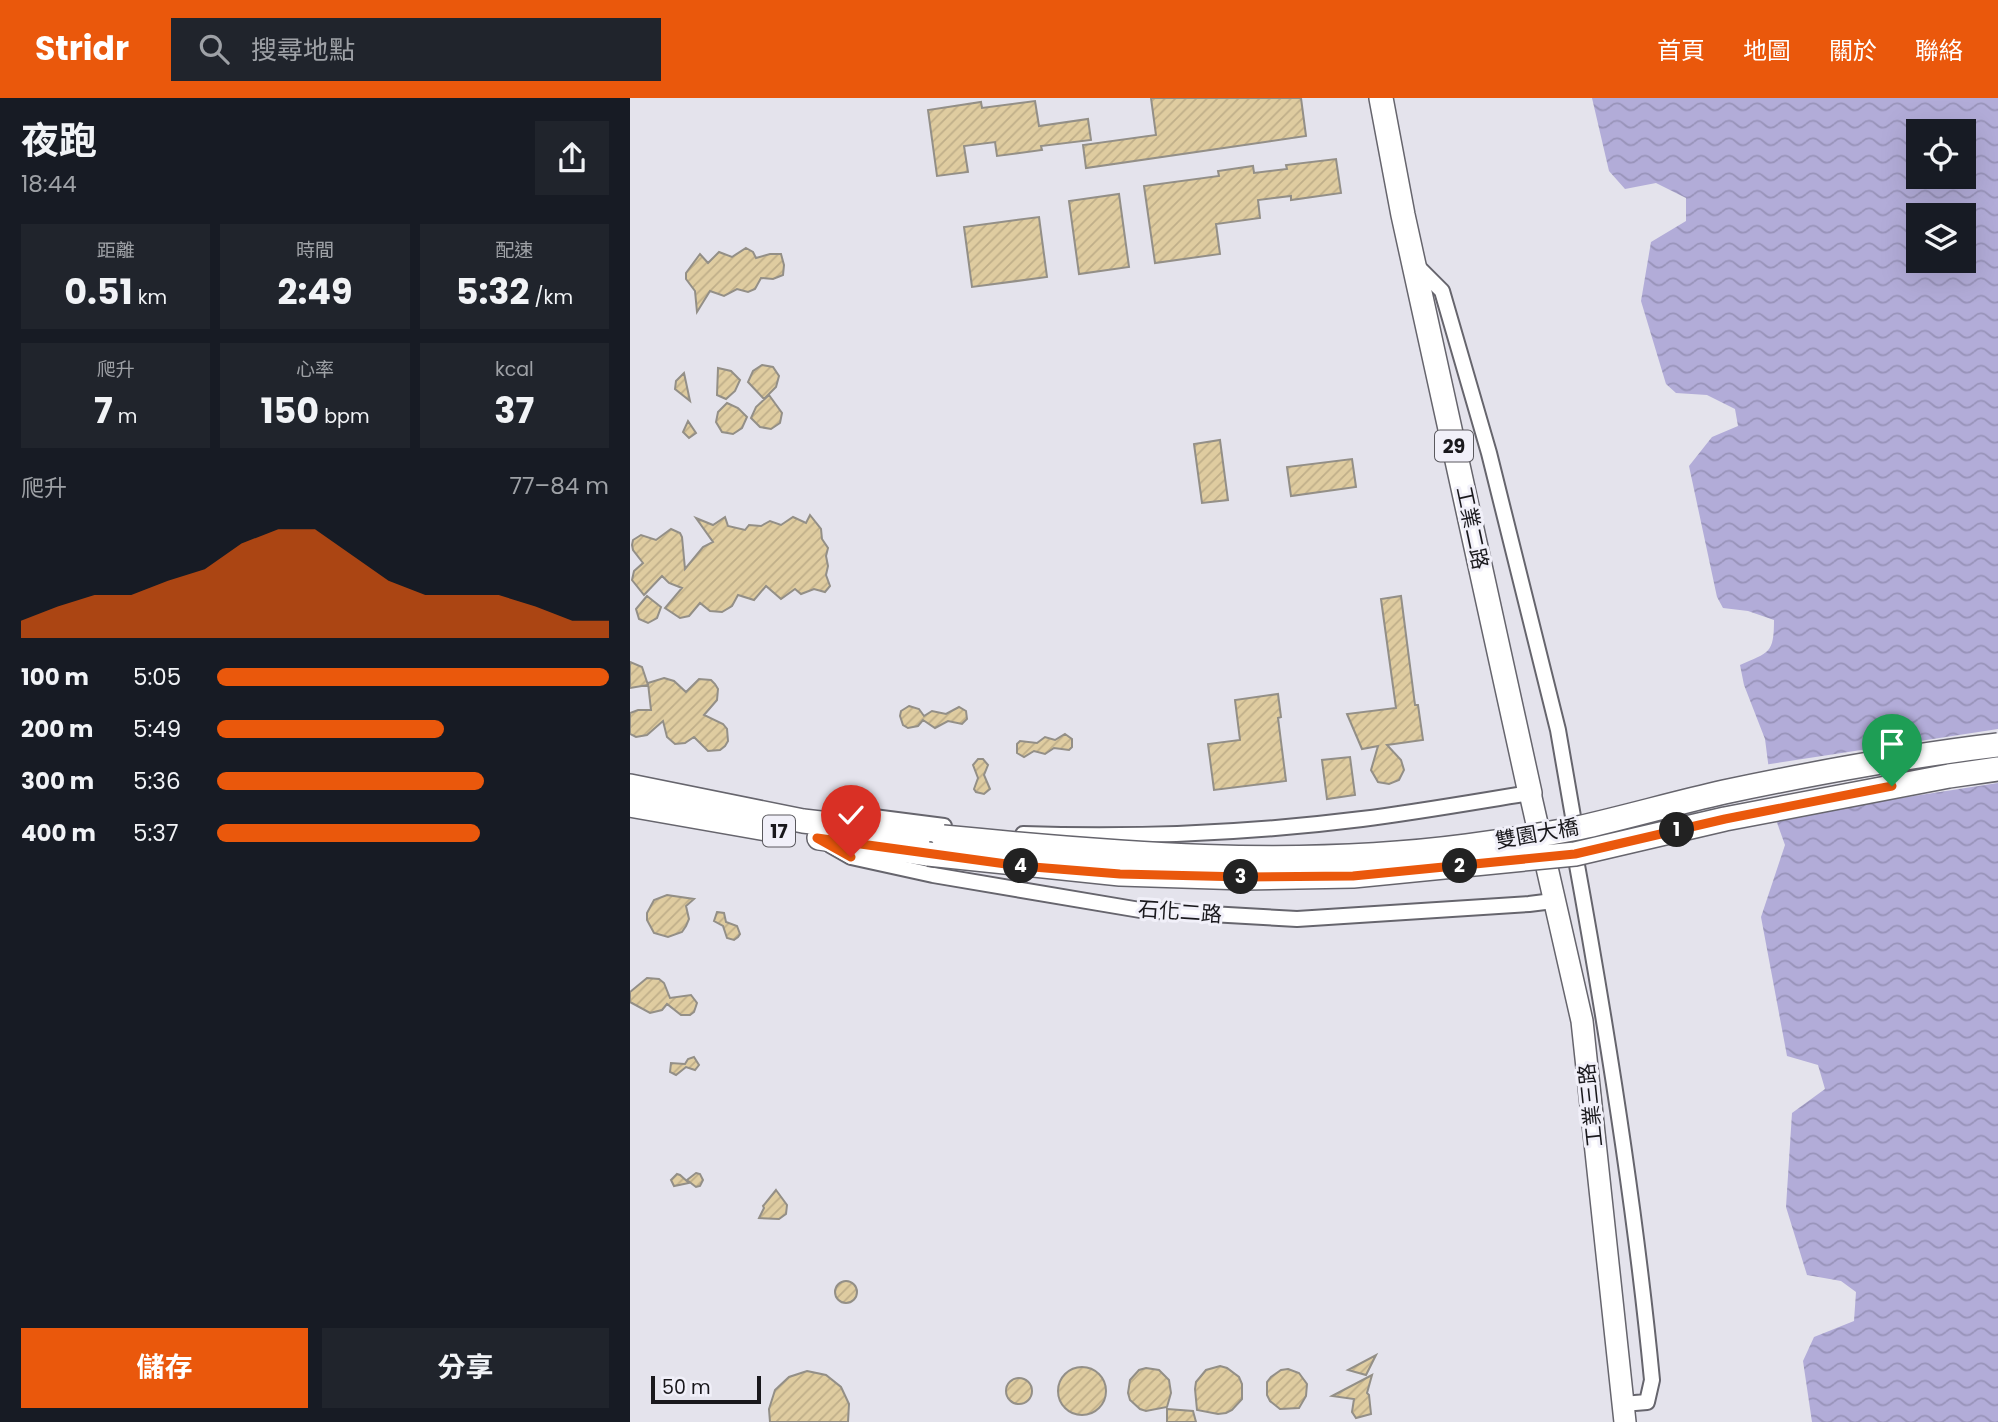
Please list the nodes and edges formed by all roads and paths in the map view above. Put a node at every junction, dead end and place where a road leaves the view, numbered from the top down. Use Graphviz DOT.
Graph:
graph roads {
  1 [pos="1381,98"];
  2 [pos="1414,264"];
  3 [pos="1998,745"];
  4 [pos="1998,769"];
  5 [pos="630,786"];
  6 [pos="1530,793"];
  7 [pos="630,805"];
  8 [pos="1575,828"];
  9 [pos="810,829"];
  10 [pos="935,846"];
  11 [pos="1575,854"];
  12 [pos="1553,901"];
  13 [pos="1623,1413"];
  1 -- 2 [label="main road, 工業二路 / 29"];
  2 -- 6 [label="main road, 工業二路 / 29"];
  2 -- 8 [label="street"];
  3 -- 8 [label="main road, 雙園大橋 / 17, bridge"];
  4 -- 11 [label="main road, 雙園大橋 / 17, bridge"];
  5 -- 9 [label="main road, 石化二路 / 17"];
  6 -- 9 [label="street, 石化二路"];
  6 -- 12 [label="street, 工業三路"];
  7 -- 9 [label="main road, 石化二路 / 17"];
  8 -- 10 [label="main road, 雙園大橋 / 17, bridge"];
  9 -- 10 [label="main road, 石化二路 / 17"];
  9 -- 12 [label="street, 石化二路"];
  10 -- 11 [label="main road, 雙園大橋 / 17, bridge"];
  11 -- 13 [label="street"];
  12 -- 13 [label="street, 工業三路"];
}
